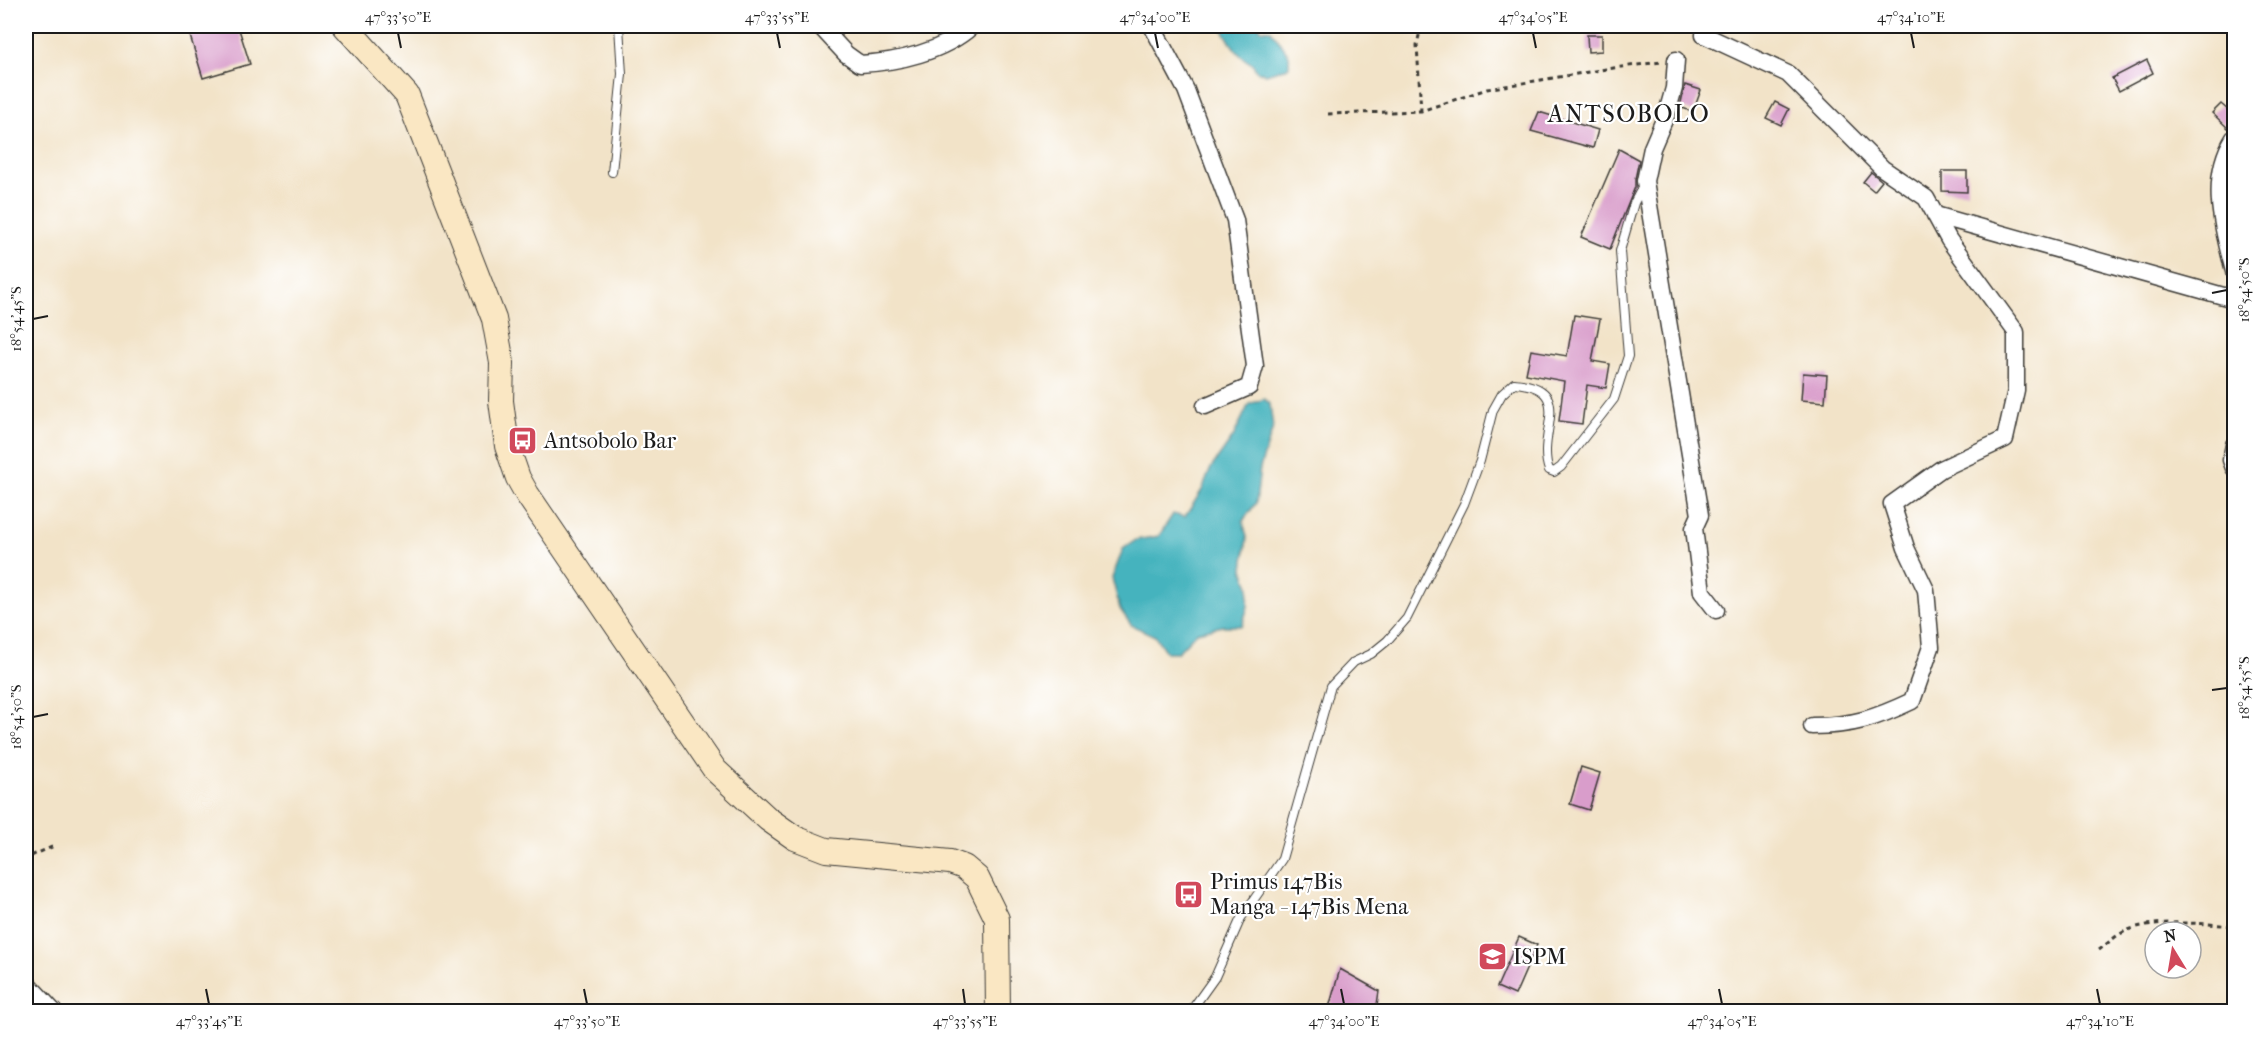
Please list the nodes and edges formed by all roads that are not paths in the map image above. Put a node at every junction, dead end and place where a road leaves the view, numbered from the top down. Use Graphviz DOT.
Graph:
graph roads {
  1 [pos="345,26"];
  2 [pos="619,26"];
  3 [pos="820,26"];
  4 [pos="972,26"];
  5 [pos="1152,26"];
  6 [pos="1706,26"];
  7 [pos="1676,60"];
  8 [pos="2235,138"];
  9 [pos="612,172"];
  10 [pos="1645,182"];
  11 [pos="1935,215"];
  12 [pos="2235,272"];
  13 [pos="2235,299"];
  14 [pos="1205,406"];
  15 [pos="2235,445"];
  16 [pos="2235,468"];
  17 [pos="1716,610"];
  18 [pos="1812,726"];
  19 [pos="26,982"];
  20 [pos="54,1011"];
  21 [pos="998,1011"];
  22 [pos="1190,1011"];
  1 -- 21 [label="street"];
  2 -- 9 [label="lane"];
  3 -- 4 [label="street"];
  5 -- 14 [label="street"];
  6 -- 11 [label="street"];
  7 -- 10 [label="street"];
  8 -- 12 [label="street"];
  10 -- 17 [label="street"];
  10 -- 22 [label="lane"];
  11 -- 13 [label="street"];
  11 -- 18 [label="street"];
  15 -- 16 [label="street"];
  19 -- 20 [label="street"];
}
